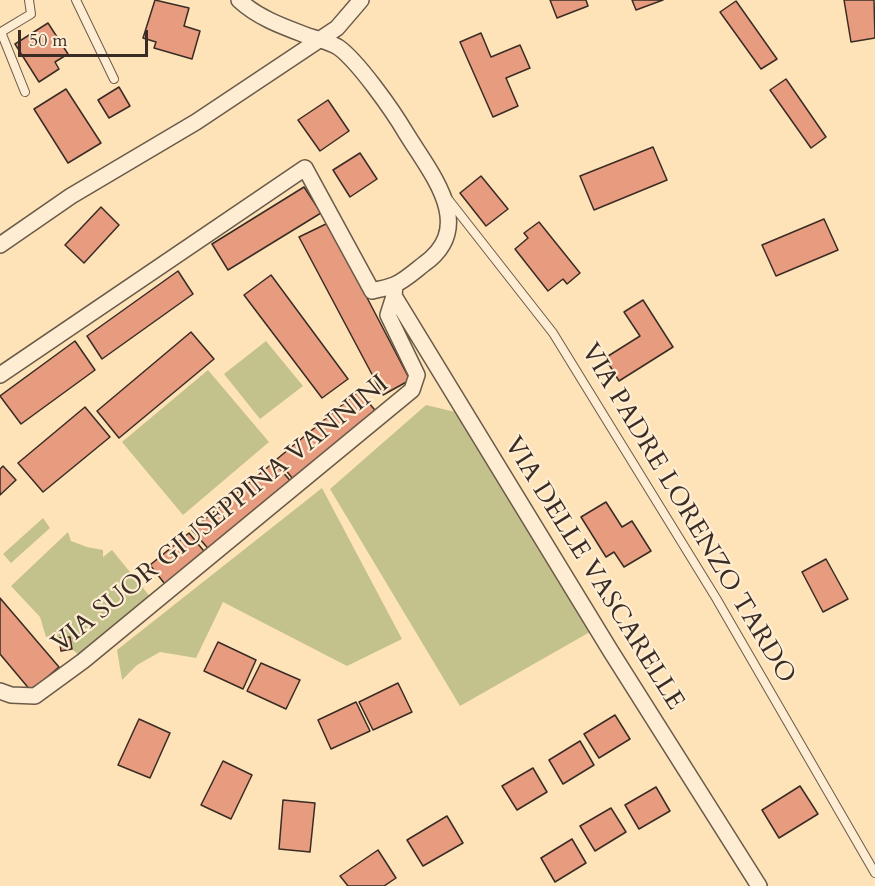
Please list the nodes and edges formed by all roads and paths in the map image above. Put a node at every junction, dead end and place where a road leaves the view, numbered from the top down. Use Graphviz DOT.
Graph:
graph roads {
  1 [pos="29,0"];
  2 [pos="75,0"];
  3 [pos="240,0"];
  4 [pos="361,0"];
  5 [pos="319,39"];
  6 [pos="114,79"];
  7 [pos="25,92"];
  8 [pos="441,191"];
  9 [pos="0,245"];
  10 [pos="395,290"];
  11 [pos="0,375"];
  12 [pos="0,691"];
  13 [pos="875,873"];
  14 [pos="759,886"];
  1 -- 7 [label="lane"];
  2 -- 6 [label="lane"];
  3 -- 5 [label="street"];
  4 -- 5 [label="street"];
  5 -- 8 [label="street"];
  5 -- 9 [label="street"];
  8 -- 10 [label="street"];
  8 -- 13 [label="lane, VIA PADRE LORENZO TARDO"];
  10 -- 11 [label="street"];
  10 -- 12 [label="street, VIA SUOR GIUSEPPINA VANNINI"];
  10 -- 14 [label="street, VIA DELLE VASCARELLE"];
}
